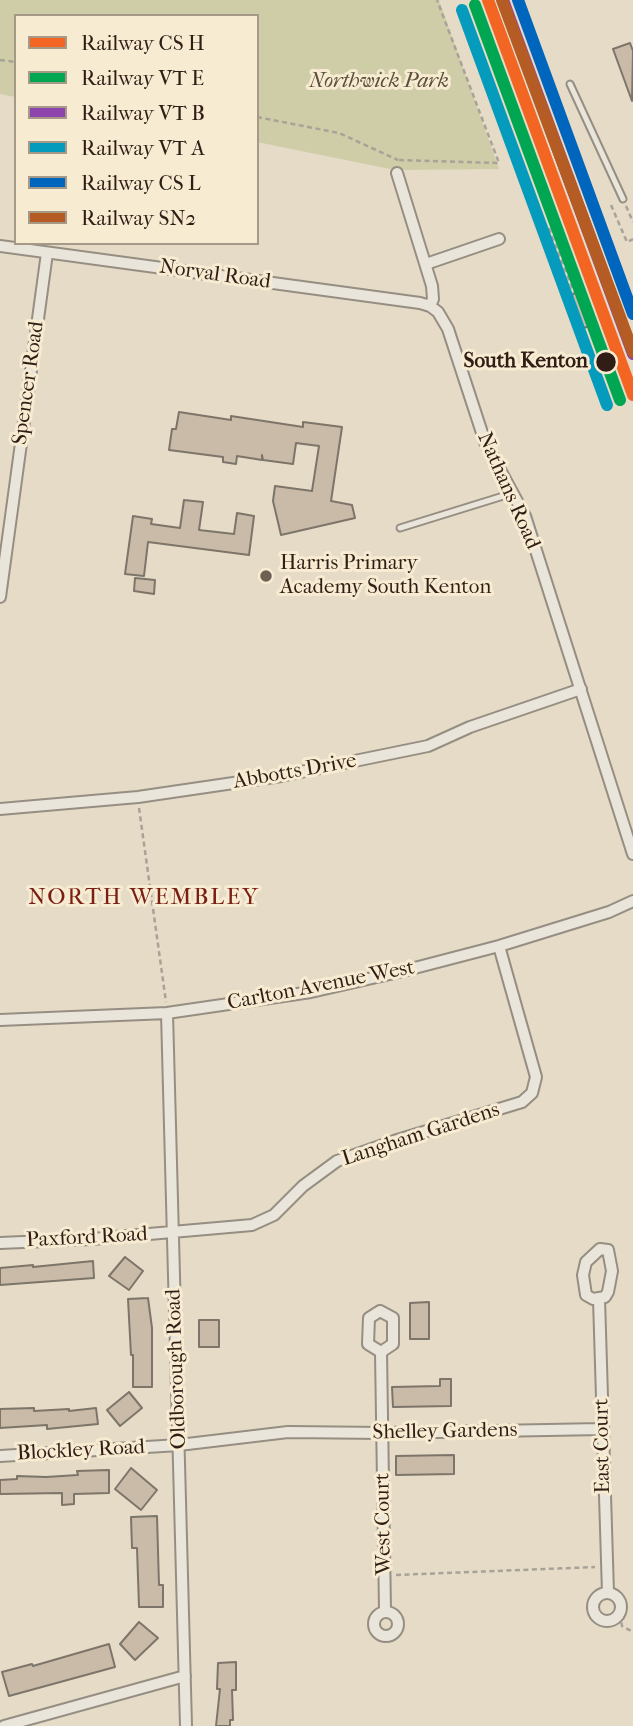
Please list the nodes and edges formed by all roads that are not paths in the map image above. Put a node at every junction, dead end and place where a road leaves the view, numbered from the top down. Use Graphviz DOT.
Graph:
graph roads {
  1 [pos="570,84"];
  2 [pos="397,173"];
  3 [pos="623,200"];
  4 [pos="499,239"];
  5 [pos="0,246"];
  6 [pos="47,253"];
  7 [pos="426,264"];
  8 [pos="430,306"];
  9 [pos="513,492"];
  10 [pos="400,528"];
  11 [pos="0,597"];
  12 [pos="581,689"];
  13 [pos="0,810"];
  14 [pos="633,853"];
  15 [pos="633,901"];
  16 [pos="499,946"];
  17 [pos="167,1013"];
  18 [pos="0,1020"];
  19 [pos="174,1233"];
  20 [pos="0,1242"];
  21 [pos="599,1299"];
  22 [pos="381,1352"];
  23 [pos="602,1429"];
  24 [pos="288,1432"];
  25 [pos="383,1433"];
  26 [pos="179,1445"];
  27 [pos="0,1456"];
  28 [pos="608,1593"];
  29 [pos="386,1611"];
  30 [pos="185,1676"];
  31 [pos="4,1726"];
  32 [pos="186,1726"];
  1 -- 3 [label="lane"];
  2 -- 7 [label="street"];
  4 -- 7 [label="street"];
  5 -- 6 [label="street, Norval Road"];
  6 -- 8 [label="street, Norval Road"];
  6 -- 11 [label="street, Spencer Road"];
  7 -- 8 [label="street"];
  8 -- 9 [label="street, Nathans Road"];
  9 -- 10 [label="lane"];
  9 -- 12 [label="street, Nathans Road"];
  12 -- 13 [label="street, Abbotts Drive"];
  12 -- 14 [label="street, Nathans Road"];
  15 -- 16 [label="street, Carlton Avenue West"];
  16 -- 17 [label="street, Carlton Avenue West"];
  16 -- 19 [label="street, Langham Gardens"];
  17 -- 18 [label="street, Carlton Avenue West"];
  17 -- 19 [label="street, Oldborough Road"];
  19 -- 20 [label="street, Paxford Road"];
  19 -- 26 [label="street, Oldborough Road"];
  21 -- 23 [label="street, East Court"];
  22 -- 25 [label="street, West Court"];
  23 -- 25 [label="street, Shelley Gardens"];
  23 -- 28 [label="street, East Court"];
  24 -- 25 [label="street, Shelley Gardens"];
  24 -- 26 [label="street, Blockley Road"];
  25 -- 29 [label="street, West Court"];
  26 -- 27 [label="street, Blockley Road"];
  26 -- 30 [label="street, Oldborough Road"];
  28 -- 28 [label="street, East Court"];
  30 -- 31 [label="street"];
  30 -- 32 [label="street, Oldborough Road"];
}
